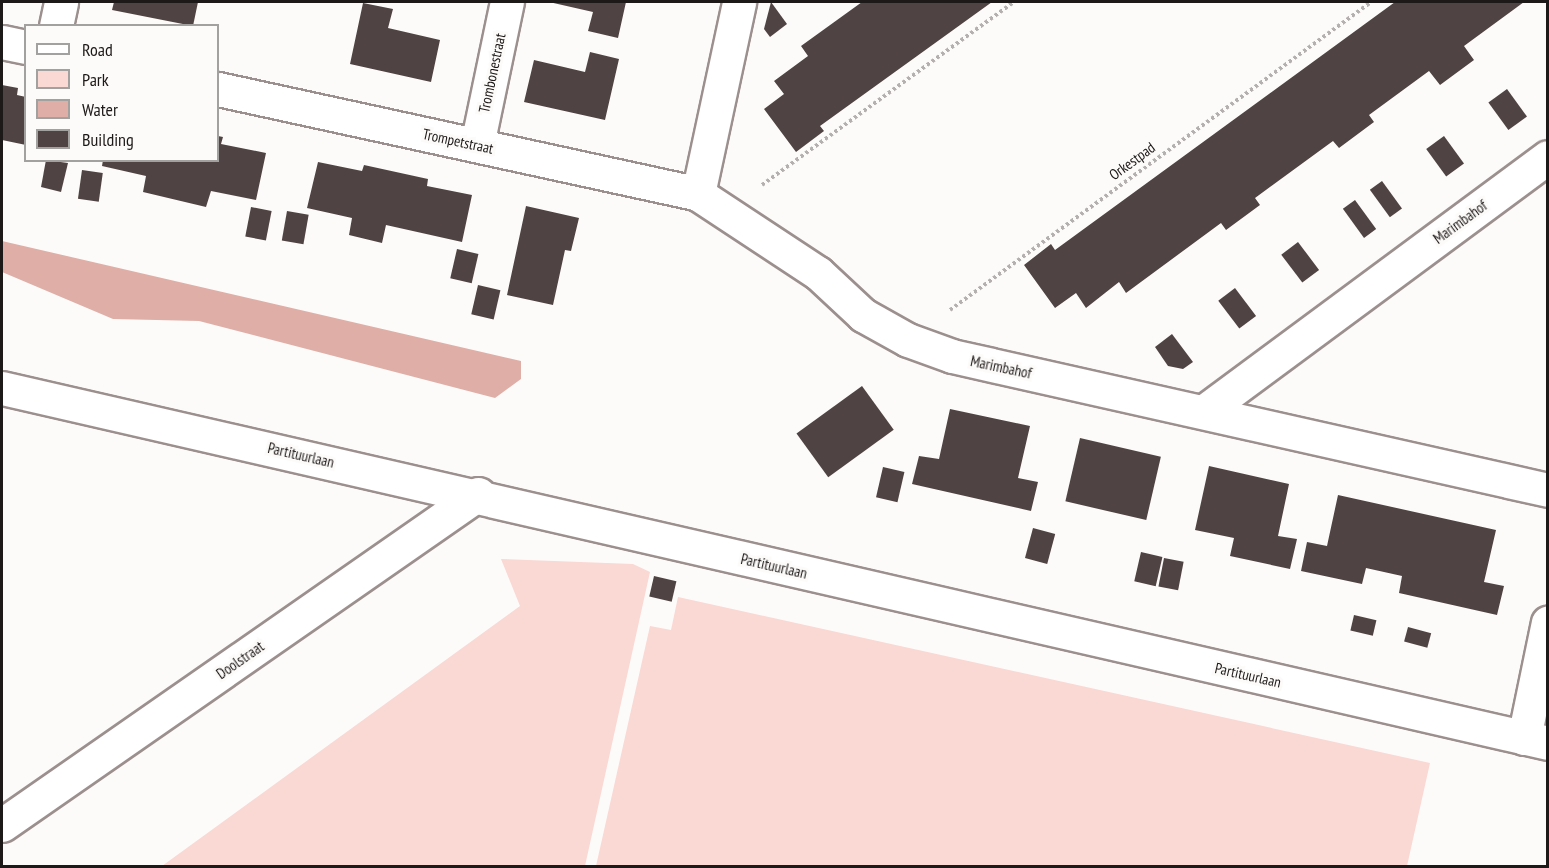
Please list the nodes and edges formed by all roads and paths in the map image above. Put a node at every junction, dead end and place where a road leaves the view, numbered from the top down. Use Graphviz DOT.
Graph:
graph roads {
  1 [pos="61,2"];
  2 [pos="507,2"];
  3 [pos="739,2"];
  4 [pos="1014,2"];
  5 [pos="1371,2"];
  6 [pos="56,24"];
  7 [pos="2,42"];
  8 [pos="24,47"];
  9 [pos="219,89"];
  10 [pos="477,146"];
  11 [pos="1545,164"];
  12 [pos="698,194"];
  13 [pos="725,212"];
  14 [pos="818,273"];
  15 [pos="908,340"];
  16 [pos="2,388"];
  17 [pos="1206,410"];
  18 [pos="1548,490"];
  19 [pos="478,494"];
  20 [pos="1548,622"];
  21 [pos="1536,740"];
  22 [pos="2,825"];
  1 -- 6 [label="street"];
  2 -- 10 [label="street, Trombonestraat"];
  3 -- 12 [label="street"];
  4 -- 13 [label="path"];
  5 -- 15 [label="path, Orkestpad"];
  7 -- 8 [label="street"];
  9 -- 10 [label="street, Trompetstraat"];
  10 -- 12 [label="street, Trompetstraat"];
  11 -- 17 [label="street, Marimbahof"];
  12 -- 13 [label="street, Trompetstraat"];
  13 -- 14 [label="street, Trompetstraat"];
  14 -- 15 [label="street, Marimbahof"];
  15 -- 17 [label="street, Marimbahof"];
  16 -- 19 [label="street, Partituurlaan"];
  17 -- 18 [label="street, Marimbahof"];
  19 -- 21 [label="street, Partituurlaan"];
  19 -- 22 [label="street, Doolstraat"];
  20 -- 21 [label="street"];
}
